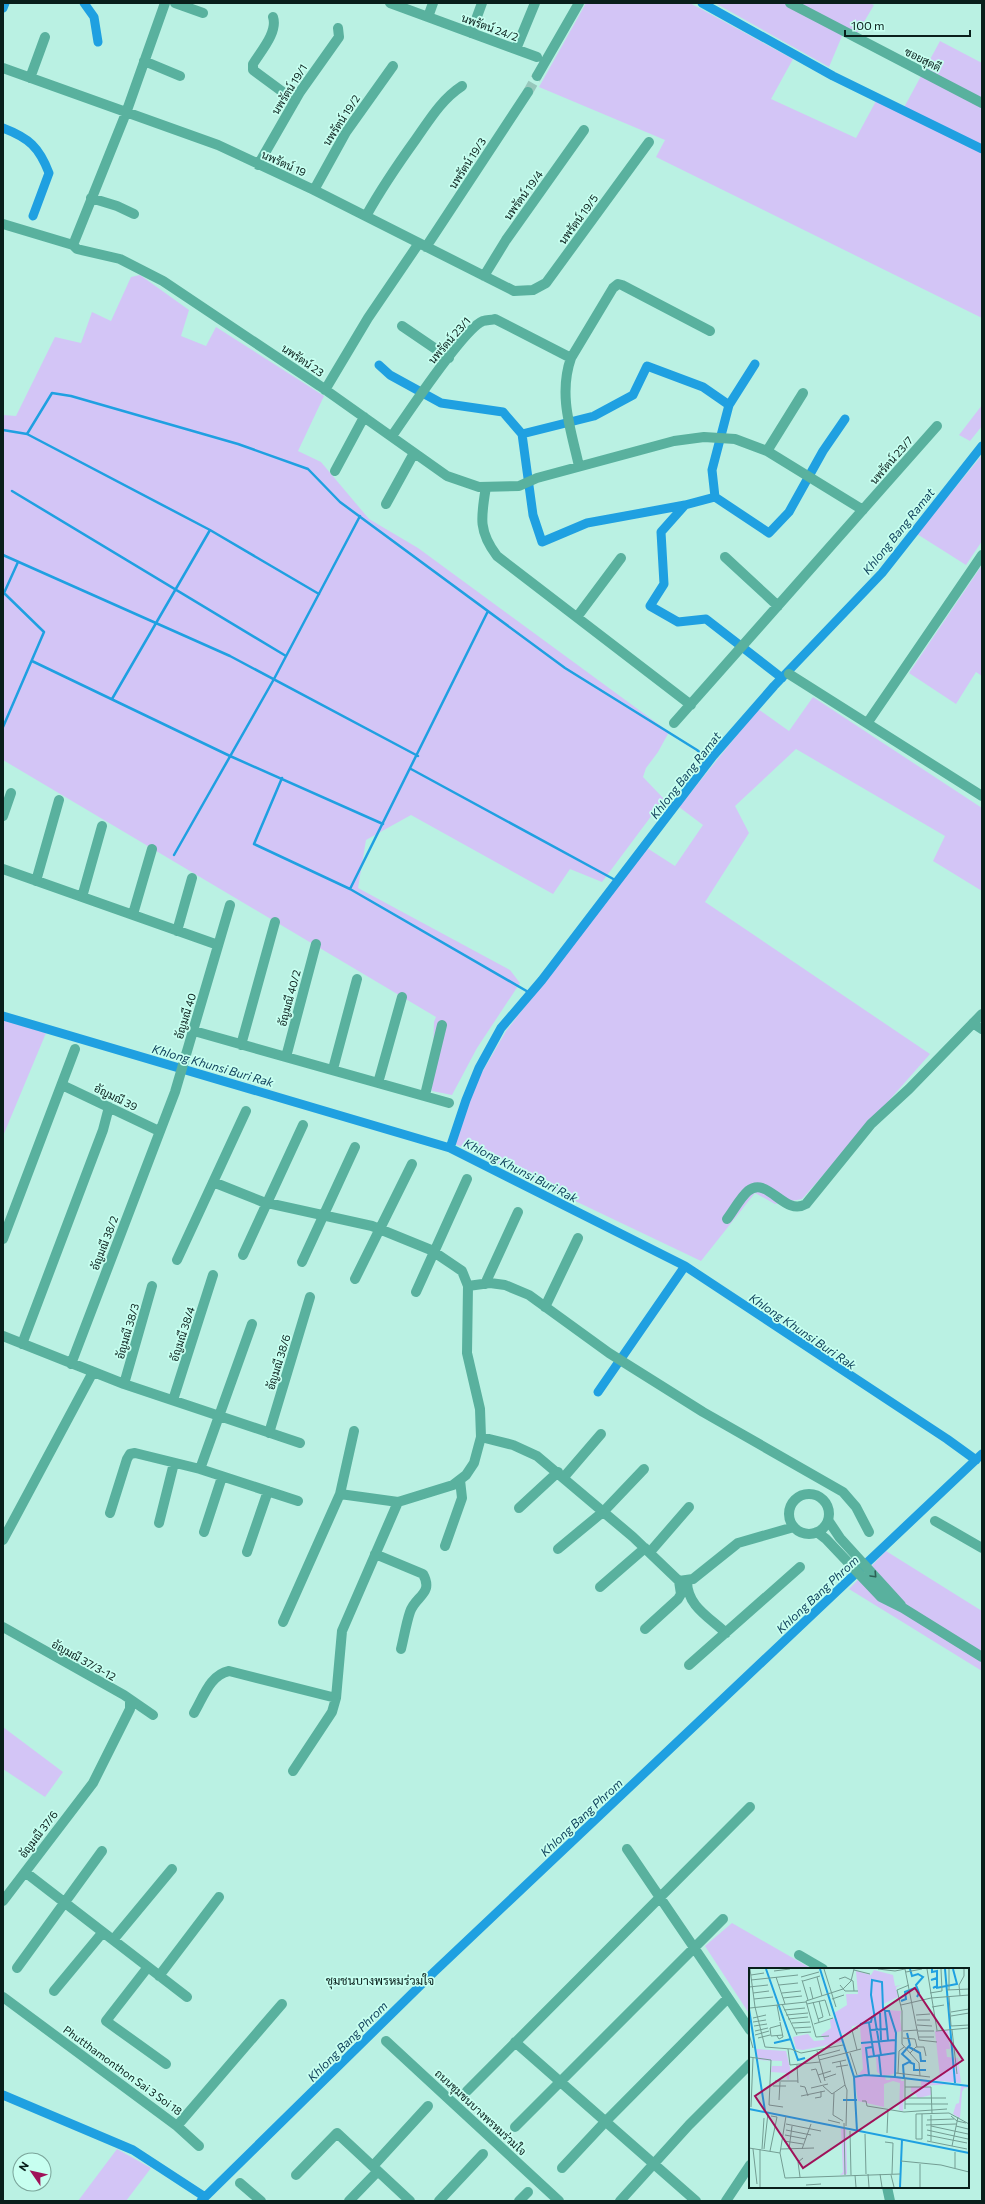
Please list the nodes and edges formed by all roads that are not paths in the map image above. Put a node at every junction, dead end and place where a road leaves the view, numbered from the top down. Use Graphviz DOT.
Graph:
graph roads {
  1 [pos="165,3"];
  2 [pos="175,3"];
  3 [pos="390,3"];
  4 [pos="433,3"];
  5 [pos="482,3"];
  6 [pos="535,3"];
  7 [pos="579,3"];
  8 [pos="790,3"];
  9 [pos="203,13"];
  10 [pos="273,17"];
  11 [pos="428,17"];
  12 [pos="338,28"];
  13 [pos="471,33"];
  14 [pos="45,37"];
  15 [pos="516,49"];
  16 [pos="537,57"];
  17 [pos="144,61"];
  18 [pos="393,66"];
  19 [pos="3,68"];
  20 [pos="180,76"];
  21 [pos="537,76"];
  22 [pos="30,78"];
  23 [pos="462,86"];
  24 [pos="528,92"];
  25 [pos="295,101"];
  26 [pos="982,103"];
  27 [pos="126,113"];
  28 [pos="584,130"];
  29 [pos="650,142"];
  30 [pos="258,165"];
  31 [pos="314,190"];
  32 [pos="91,198"];
  33 [pos="134,214"];
  34 [pos="366,216"];
  35 [pos="3,224"];
  36 [pos="73,245"];
  37 [pos="422,245"];
  38 [pos="484,276"];
  39 [pos="514,291"];
  40 [pos="402,326"];
  41 [pos="710,331"];
  42 [pos="449,358"];
  43 [pos="571,358"];
  44 [pos="325,390"];
  45 [pos="803,393"];
  46 [pos="364,417"];
  47 [pos="937,426"];
  48 [pos="392,436"];
  49 [pos="767,451"];
  50 [pos="414,452"];
  51 [pos="579,466"];
  52 [pos="335,471"];
  53 [pos="486,487"];
  54 [pos="386,504"];
  55 [pos="863,510"];
  56 [pos="982,555"];
  57 [pos="725,557"];
  58 [pos="621,558"];
  59 [pos="778,606"];
  60 [pos="577,617"];
  61 [pos="789,674"];
  62 [pos="691,705"];
  63 [pos="868,722"];
  64 [pos="674,723"];
  65 [pos="11,793"];
  66 [pos="982,796"];
  67 [pos="59,800"];
  68 [pos="3,816"];
  69 [pos="102,826"];
  70 [pos="152,849"];
  71 [pos="3,868"];
  72 [pos="192,878"];
  73 [pos="36,881"];
  74 [pos="82,897"];
  75 [pos="230,905"];
  76 [pos="133,914"];
  77 [pos="275,922"];
  78 [pos="177,930"];
  79 [pos="316,944"];
  80 [pos="218,945"];
  81 [pos="357,979"];
  82 [pos="402,996"];
  83 [pos="982,1014"];
  84 [pos="973,1023"];
  85 [pos="442,1024"];
  86 [pos="982,1029"];
  87 [pos="192,1036"];
  88 [pos="241,1045"];
  89 [pos="75,1049"];
  90 [pos="286,1057"];
  91 [pos="333,1069"];
  92 [pos="378,1083"];
  93 [pos="62,1085"];
  94 [pos="425,1095"];
  95 [pos="449,1102"];
  96 [pos="109,1107"];
  97 [pos="246,1111"];
  98 [pos="303,1125"];
  99 [pos="159,1131"];
  100 [pos="355,1147"];
  101 [pos="412,1164"];
  102 [pos="467,1179"];
  103 [pos="213,1182"];
  104 [pos="267,1203"];
  105 [pos="518,1212"];
  106 [pos="323,1216"];
  107 [pos="727,1219"];
  108 [pos="380,1230"];
  109 [pos="578,1238"];
  110 [pos="3,1239"];
  111 [pos="434,1252"];
  112 [pos="243,1255"];
  113 [pos="177,1260"];
  114 [pos="302,1262"];
  115 [pos="213,1275"];
  116 [pos="355,1279"];
  117 [pos="485,1284"];
  118 [pos="152,1286"];
  119 [pos="468,1286"];
  120 [pos="416,1292"];
  121 [pos="310,1297"];
  122 [pos="545,1307"];
  123 [pos="252,1324"];
  124 [pos="3,1336"];
  125 [pos="22,1344"];
  126 [pos="72,1364"];
  127 [pos="93,1372"];
  128 [pos="124,1384"];
  129 [pos="173,1400"];
  130 [pos="220,1416"];
  131 [pos="354,1431"];
  132 [pos="269,1433"];
  133 [pos="601,1434"];
  134 [pos="481,1437"];
  135 [pos="300,1443"];
  136 [pos="174,1463"];
  137 [pos="200,1469"];
  138 [pos="644,1469"];
  139 [pos="561,1475"];
  140 [pos="222,1477"];
  141 [pos="460,1480"];
  142 [pos="268,1491"];
  143 [pos="340,1494"];
  144 [pos="298,1501"];
  145 [pos="398,1502"];
  146 [pos="689,1507"];
  147 [pos="519,1508"];
  148 [pos="604,1511"];
  149 [pos="110,1513"];
  150 [pos="828,1520"];
  151 [pos="935,1521"];
  152 [pos="159,1523"];
  153 [pos="794,1527"];
  154 [pos="204,1532"];
  155 [pos="817,1532"];
  156 [pos="869,1532"];
  157 [pos="3,1540"];
  158 [pos="445,1546"];
  159 [pos="982,1548"];
  160 [pos="558,1549"];
  161 [pos="647,1550"];
  162 [pos="247,1552"];
  163 [pos="375,1554"];
  164 [pos="800,1567"];
  165 [pos="683,1581"];
  166 [pos="600,1587"];
  167 [pos="884,1594"];
  168 [pos="283,1622"];
  169 [pos="3,1627"];
  170 [pos="645,1629"];
  171 [pos="726,1632"];
  172 [pos="402,1649"];
  173 [pos="982,1657"];
  174 [pos="689,1665"];
  175 [pos="336,1698"];
  176 [pos="130,1701"];
  177 [pos="194,1713"];
  178 [pos="153,1715"];
  179 [pos="293,1771"];
  180 [pos="750,1807"];
  181 [pos="627,1849"];
  182 [pos="102,1851"];
  183 [pos="172,1869"];
  184 [pos="25,1872"];
  185 [pos="219,1897"];
  186 [pos="660,1897"];
  187 [pos="3,1901"];
  188 [pos="64,1902"];
  189 [pos="723,1919"];
  190 [pos="103,1932"];
  191 [pos="113,1940"];
  192 [pos="694,1948"];
  193 [pos="799,1955"];
  194 [pos="148,1967"];
  195 [pos="17,1968"];
  196 [pos="821,1968"];
  197 [pos="160,1976"];
  198 [pos="54,1991"];
  199 [pos="3,1997"];
  200 [pos="187,1997"];
  201 [pos="728,1998"];
  202 [pos="282,2004"];
  203 [pos="749,2029"];
  204 [pos="386,2042"];
  205 [pos="515,2042"];
  206 [pos="166,2064"];
  207 [pos="749,2065"];
  208 [pos="560,2082"];
  209 [pos="466,2091"];
  210 [pos="428,2106"];
  211 [pos="604,2122"];
  212 [pos="177,2126"];
  213 [pos="515,2127"];
  214 [pos="199,2146"];
  215 [pos="483,2154"];
  216 [pos="653,2164"];
  217 [pos="749,2166"];
  218 [pos="375,2168"];
  219 [pos="562,2168"];
  220 [pos="296,2175"];
  221 [pos="240,2183"];
  222 [pos="887,2188"];
  223 [pos="528,2192"];
  224 [pos="261,2201"];
  225 [pos="349,2201"];
  226 [pos="410,2201"];
  227 [pos="439,2201"];
  228 [pos="519,2201"];
  229 [pos="559,2201"];
  230 [pos="620,2201"];
  231 [pos="696,2201"];
  232 [pos="726,2201"];
  233 [pos="890,2201"];
  1 -- 17 [label="street"];
  2 -- 9 [label="street"];
  3 -- 11 [label="street, นพรัตน์ 24/2"];
  4 -- 11 [label="street"];
  5 -- 13 [label="street"];
  6 -- 15 [label="street"];
  7 -- 21 [label="street"];
  8 -- 26 [label="street, ซอยสุดดี"];
  10 -- 25 [label="street"];
  11 -- 13 [label="street, นพรัตน์ 24/2"];
  12 -- 25 [label="street, นพรัตน์ 19/1"];
  13 -- 15 [label="street, นพรัตน์ 24/2"];
  14 -- 22 [label="street"];
  15 -- 16 [label="street, นพรัตน์ 24/2"];
  17 -- 20 [label="street"];
  17 -- 27 [label="street"];
  18 -- 31 [label="street, นพรัตน์ 19/2"];
  19 -- 22 [label="street, นพรัตน์ 19"];
  22 -- 27 [label="street, นพรัตน์ 19"];
  23 -- 34 [label="street"];
  24 -- 37 [label="street, นพรัตน์ 19/3"];
  25 -- 30 [label="street, นพรัตน์ 19/1"];
  27 -- 30 [label="street, นพรัตน์ 19"];
  27 -- 32 [label="street"];
  28 -- 38 [label="street, นพรัตน์ 19/4"];
  29 -- 39 [label="street, นพรัตน์ 19/5"];
  30 -- 31 [label="street, นพรัตน์ 19"];
  31 -- 34 [label="street, นพรัตน์ 19"];
  32 -- 33 [label="street"];
  32 -- 36 [label="street"];
  34 -- 37 [label="street, นพรัตน์ 19"];
  35 -- 36 [label="street, นพรัตน์ 23"];
  36 -- 44 [label="street, นพรัตน์ 23"];
  37 -- 38 [label="street, นพรัตน์ 19"];
  37 -- 44 [label="street, นพรัตน์ 19/3"];
  38 -- 39 [label="street, นพรัตน์ 19"];
  40 -- 42 [label="street"];
  41 -- 43 [label="street"];
  42 -- 43 [label="street, นพรัตน์ 23/1"];
  42 -- 48 [label="street, นพรัตน์ 23/1"];
  43 -- 51 [label="street"];
  44 -- 46 [label="street, นพรัตน์ 23"];
  45 -- 49 [label="street"];
  46 -- 48 [label="street, นพรัตน์ 23"];
  46 -- 52 [label="street"];
  47 -- 55 [label="street, นพรัตน์ 23/7"];
  48 -- 50 [label="street, นพรัตน์ 23"];
  49 -- 51 [label="street"];
  49 -- 55 [label="street"];
  50 -- 53 [label="street, นพรัตน์ 23"];
  50 -- 54 [label="street"];
  51 -- 53 [label="street, นพรัตน์ 23"];
  53 -- 60 [label="street"];
  55 -- 59 [label="street, นพรัตน์ 23/7"];
  56 -- 63 [label="street"];
  57 -- 59 [label="street"];
  58 -- 60 [label="street"];
  59 -- 62 [label="street, นพรัตน์ 23/7"];
  60 -- 62 [label="street"];
  61 -- 63 [label="street"];
  62 -- 64 [label="street, นพรัตน์ 23/7"];
  63 -- 66 [label="street"];
  65 -- 68 [label="street"];
  67 -- 73 [label="street"];
  69 -- 74 [label="street"];
  70 -- 76 [label="street"];
  71 -- 73 [label="street"];
  72 -- 78 [label="street"];
  73 -- 74 [label="street"];
  74 -- 76 [label="street"];
  75 -- 80 [label="street, อัญมณี 40"];
  76 -- 78 [label="street"];
  77 -- 88 [label="street"];
  78 -- 80 [label="street"];
  79 -- 90 [label="street, อัญมณี 40/2"];
  80 -- 87 [label="street, อัญมณี 40"];
  81 -- 91 [label="street"];
  82 -- 92 [label="street"];
  83 -- 84 [label="street"];
  84 -- 86 [label="street"];
  84 -- 107 [label="street"];
  85 -- 94 [label="street"];
  87 -- 88 [label="street"];
  87 -- 99 [label="street, อัญมณี 40"];
  88 -- 90 [label="street"];
  89 -- 93 [label="street"];
  90 -- 91 [label="street"];
  91 -- 92 [label="street"];
  92 -- 94 [label="street"];
  93 -- 96 [label="street, อัญมณี 39"];
  93 -- 110 [label="street"];
  94 -- 95 [label="street"];
  96 -- 99 [label="street, อัญมณี 39"];
  96 -- 125 [label="street"];
  97 -- 103 [label="street"];
  98 -- 104 [label="street"];
  99 -- 126 [label="street, อัญมณี 38/2"];
  100 -- 106 [label="street"];
  101 -- 108 [label="street"];
  102 -- 111 [label="street"];
  103 -- 104 [label="street"];
  103 -- 113 [label="street"];
  104 -- 106 [label="street"];
  104 -- 112 [label="street"];
  105 -- 117 [label="street"];
  106 -- 108 [label="street"];
  106 -- 114 [label="street"];
  108 -- 111 [label="street"];
  108 -- 116 [label="street"];
  109 -- 122 [label="street"];
  111 -- 119 [label="street"];
  111 -- 120 [label="street"];
  115 -- 129 [label="street, อัญมณี 38/4"];
  117 -- 119 [label="street"];
  117 -- 122 [label="street"];
  118 -- 128 [label="street, อัญมณี 38/3"];
  119 -- 134 [label="street"];
  121 -- 132 [label="street, อัญมณี 38/6"];
  122 -- 156 [label="street"];
  123 -- 130 [label="street"];
  124 -- 125 [label="street"];
  125 -- 126 [label="street"];
  126 -- 127 [label="street"];
  127 -- 128 [label="street"];
  127 -- 157 [label="street"];
  128 -- 129 [label="street"];
  129 -- 130 [label="street"];
  130 -- 132 [label="street"];
  130 -- 137 [label="street"];
  131 -- 143 [label="street"];
  132 -- 135 [label="street"];
  133 -- 139 [label="street"];
  134 -- 139 [label="street"];
  134 -- 141 [label="street"];
  136 -- 137 [label="street"];
  136 -- 149 [label="street"];
  136 -- 152 [label="street"];
  137 -- 140 [label="street"];
  138 -- 148 [label="street"];
  139 -- 147 [label="street"];
  139 -- 148 [label="street"];
  140 -- 142 [label="street"];
  140 -- 154 [label="street"];
  141 -- 145 [label="street"];
  141 -- 158 [label="street"];
  142 -- 144 [label="street"];
  142 -- 162 [label="street"];
  143 -- 145 [label="street"];
  143 -- 168 [label="street"];
  145 -- 163 [label="street"];
  146 -- 161 [label="street"];
  148 -- 160 [label="street"];
  148 -- 161 [label="street"];
  150 -- 153 [label="street"];
  150 -- 155 [label="street"];
  150 -- 167 [label="street, one-way"];
  151 -- 159 [label="street"];
  153 -- 155 [label="street"];
  153 -- 165 [label="street"];
  155 -- 167 [label="street"];
  161 -- 165 [label="street"];
  161 -- 166 [label="street"];
  163 -- 172 [label="street"];
  163 -- 175 [label="street"];
  164 -- 171 [label="street"];
  165 -- 170 [label="street"];
  165 -- 171 [label="street"];
  167 -- 173 [label="street"];
  169 -- 176 [label="street, อัญมณี 37/3-12"];
  171 -- 174 [label="street"];
  175 -- 177 [label="street"];
  175 -- 179 [label="street"];
  176 -- 178 [label="street, อัญมณี 37/3-12"];
  176 -- 184 [label="street, อัญมณี 37/6"];
  180 -- 186 [label="street"];
  181 -- 186 [label="street"];
  182 -- 188 [label="street"];
  183 -- 191 [label="street"];
  184 -- 187 [label="street, อัญมณี 37/6"];
  184 -- 188 [label="street"];
  185 -- 197 [label="street"];
  186 -- 192 [label="street"];
  186 -- 205 [label="street"];
  188 -- 190 [label="street"];
  188 -- 195 [label="street"];
  189 -- 192 [label="street"];
  190 -- 191 [label="street"];
  190 -- 198 [label="street"];
  191 -- 194 [label="street"];
  192 -- 201 [label="street"];
  192 -- 208 [label="street"];
  193 -- 196 [label="street"];
  194 -- 197 [label="street"];
  194 -- 206 [label="street"];
  197 -- 200 [label="street"];
  199 -- 212 [label="street, Phutthamonthon Sai 3 Soi 18"];
  201 -- 203 [label="street"];
  201 -- 211 [label="street"];
  202 -- 212 [label="street, Phutthamonthon Sai 3 Soi 18"];
  204 -- 229 [label="street, ถนนชุมชนบางพรหมร่วมใจ"];
  205 -- 208 [label="street"];
  205 -- 209 [label="street"];
  207 -- 216 [label="street"];
  208 -- 211 [label="street"];
  208 -- 213 [label="street"];
  210 -- 218 [label="street"];
  211 -- 216 [label="street"];
  211 -- 219 [label="street"];
  212 -- 214 [label="street"];
  215 -- 227 [label="street"];
  216 -- 230 [label="street"];
  216 -- 231 [label="street"];
  217 -- 232 [label="street"];
  218 -- 220 [label="street"];
  218 -- 225 [label="street"];
  218 -- 226 [label="street"];
  221 -- 224 [label="street"];
  222 -- 233 [label="street"];
  223 -- 228 [label="street"];
}
